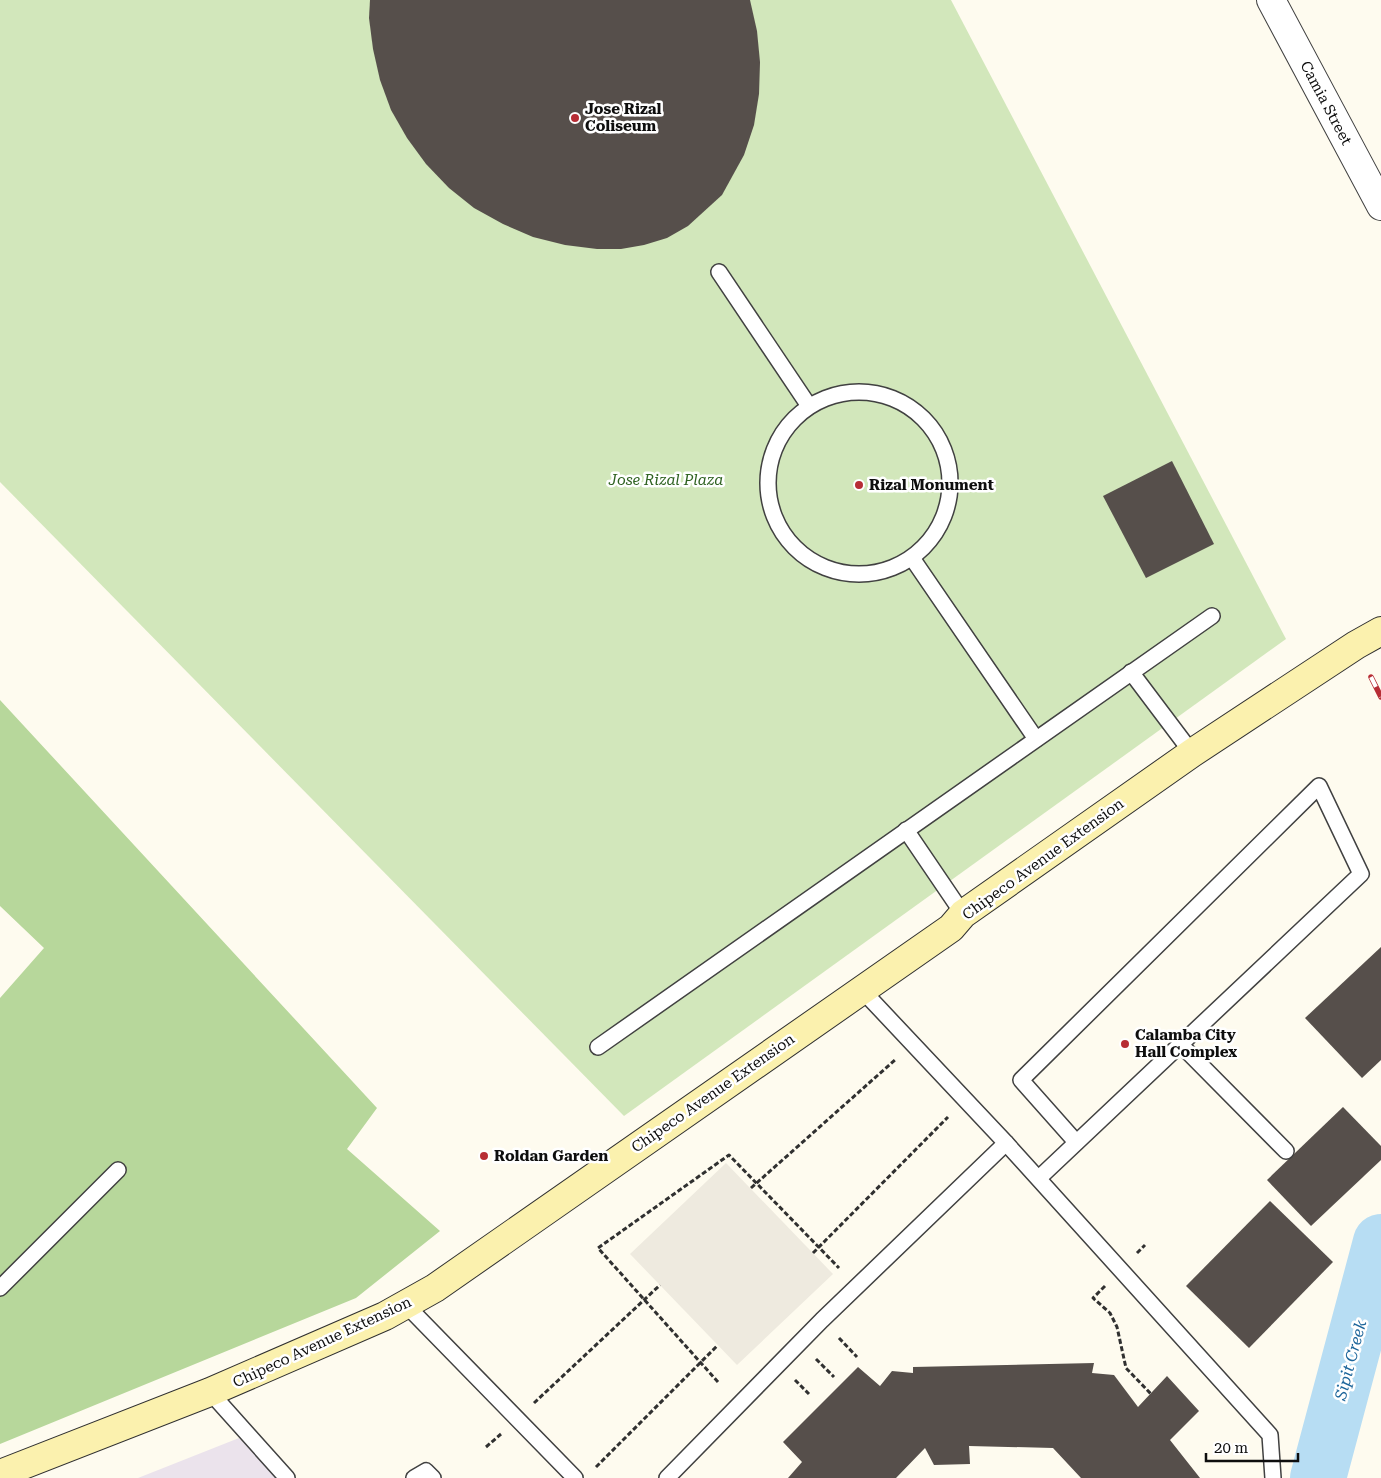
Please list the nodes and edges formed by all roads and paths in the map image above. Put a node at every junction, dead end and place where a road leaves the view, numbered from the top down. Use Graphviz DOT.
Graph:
graph roads {
  1 [pos="1271,0"];
  2 [pos="1381,206"];
  3 [pos="718,272"];
  4 [pos="809,406"];
  5 [pos="912,558"];
  6 [pos="1212,616"];
  7 [pos="1381,631"];
  8 [pos="1131,672"];
  9 [pos="1036,739"];
  10 [pos="1192,753"];
  11 [pos="906,830"];
  12 [pos="963,914"];
  13 [pos="862,990"];
  14 [pos="914,1044"];
  15 [pos="1180,1044"];
  16 [pos="598,1047"];
  17 [pos="966,1099"];
  18 [pos="1006,1142"];
  19 [pos="1076,1142"];
  20 [pos="1286,1151"];
  21 [pos="118,1170"];
  22 [pos="1038,1178"];
  23 [pos="757,1184"];
  24 [pos="751,1188"];
  25 [pos="819,1247"];
  26 [pos="813,1252"];
  27 [pos="839,1268"];
  28 [pos="660,1285"];
  29 [pos="0,1288"];
  30 [pos="1093,1298"];
  31 [pos="643,1299"];
  32 [pos="406,1305"];
  33 [pos="718,1345"];
  34 [pos="700,1363"];
  35 [pos="718,1382"];
  36 [pos="210,1392"];
  37 [pos="1151,1394"];
  38 [pos="517,1419"];
  39 [pos="486,1447"];
  40 [pos="592,1471"];
  41 [pos="0,1474"];
  42 [pos="287,1478"];
  43 [pos="414,1478"];
  44 [pos="433,1478"];
  45 [pos="575,1478"];
  46 [pos="667,1478"];
  47 [pos="1273,1478"];
  1 -- 2 [label="street, Camia Street"];
  3 -- 4 [label="lane"];
  4 -- 5 [label="lane"];
  4 -- 5 [label="lane"];
  5 -- 9 [label="lane"];
  6 -- 8 [label="lane"];
  7 -- 10 [label="main road, Chipeco Avenue Extension"];
  8 -- 9 [label="lane"];
  8 -- 10 [label="lane"];
  9 -- 11 [label="lane"];
  10 -- 12 [label="main road, Chipeco Avenue Extension"];
  11 -- 12 [label="lane"];
  11 -- 16 [label="lane"];
  12 -- 13 [label="main road, Chipeco Avenue Extension"];
  13 -- 14 [label="lane"];
  13 -- 32 [label="main road, Chipeco Avenue Extension"];
  14 -- 17 [label="lane"];
  14 -- 23 [label="path"];
  15 -- 19 [label="lane"];
  15 -- 19 [label="lane"];
  15 -- 20 [label="lane"];
  17 -- 18 [label="lane"];
  17 -- 25 [label="path"];
  18 -- 22 [label="lane"];
  18 -- 46 [label="lane"];
  19 -- 22 [label="lane"];
  21 -- 29 [label="lane"];
  22 -- 47 [label="lane"];
  23 -- 24 [label="path"];
  23 -- 25 [label="path"];
  23 -- 31 [label="path"];
  25 -- 26 [label="path"];
  25 -- 27 [label="path"];
  28 -- 31 [label="path"];
  30 -- 37 [label="path"];
  31 -- 34 [label="path"];
  31 -- 38 [label="path"];
  32 -- 36 [label="main road, Chipeco Avenue Extension"];
  32 -- 38 [label="lane"];
  33 -- 34 [label="path"];
  34 -- 35 [label="path"];
  34 -- 40 [label="path"];
  36 -- 41 [label="main road, Chipeco Avenue Extension"];
  36 -- 42 [label="lane"];
  38 -- 39 [label="path"];
  38 -- 45 [label="lane"];
  43 -- 44 [label="lane"];
}
